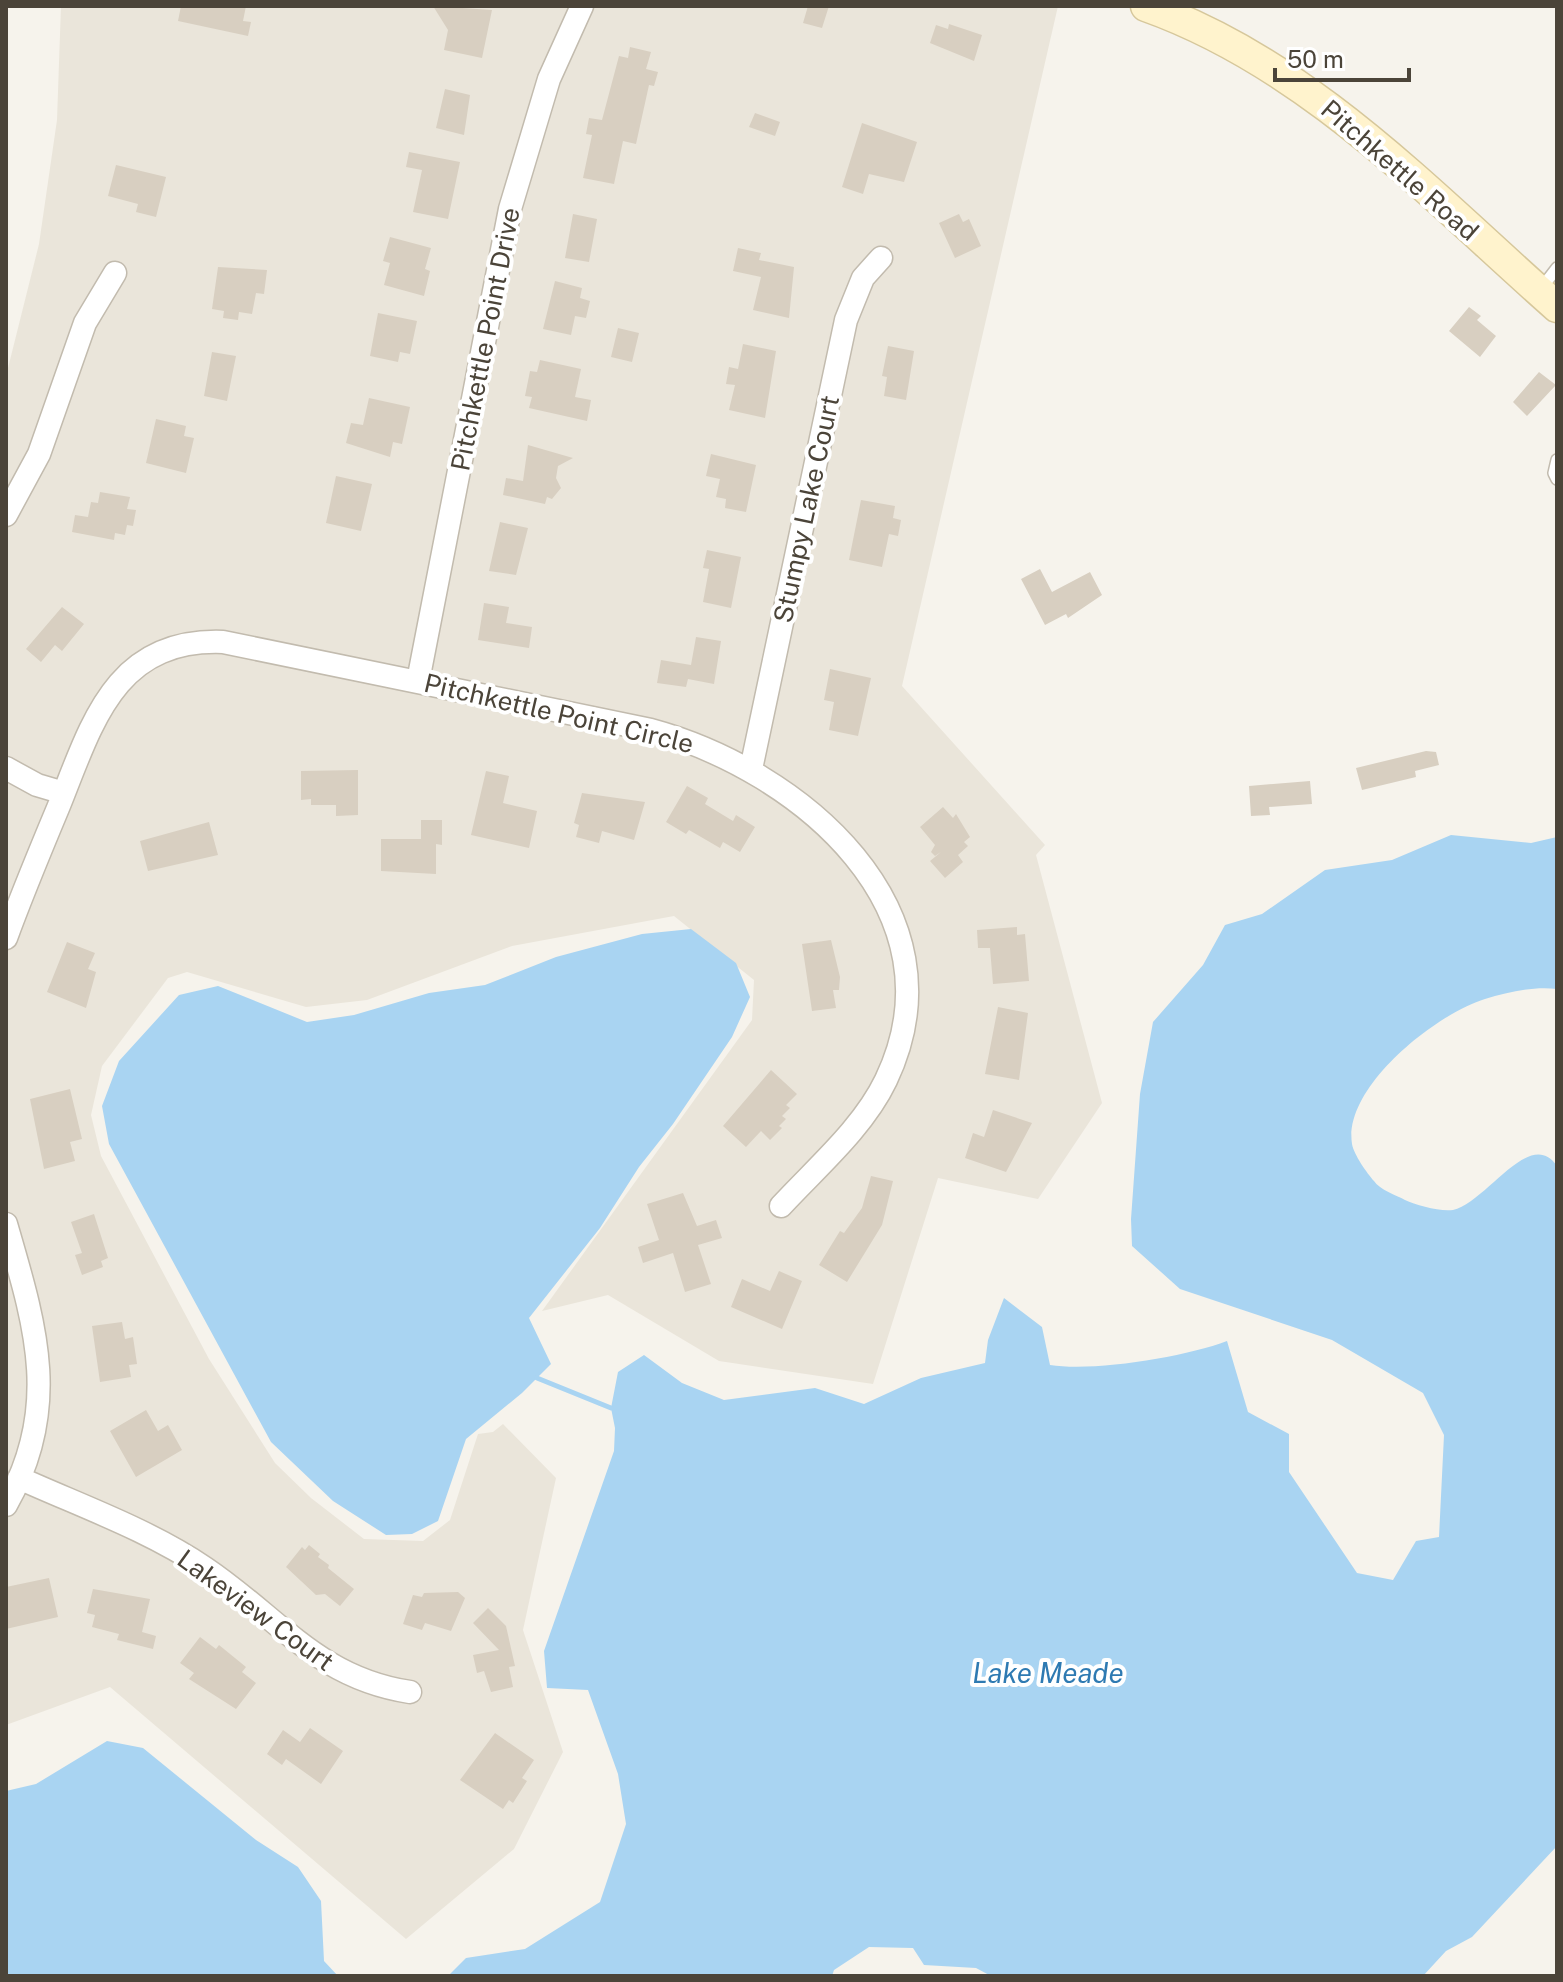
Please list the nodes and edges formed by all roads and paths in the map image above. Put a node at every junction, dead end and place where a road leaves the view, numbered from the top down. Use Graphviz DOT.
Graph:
graph roads {
  1 [pos="582,6"];
  2 [pos="1146,6"];
  3 [pos="881,258"];
  4 [pos="115,273"];
  5 [pos="1551,289"];
  6 [pos="1557,460"];
  7 [pos="1557,479"];
  8 [pos="6,515"];
  9 [pos="418,681"];
  10 [pos="6,768"];
  11 [pos="751,769"];
  12 [pos="64,793"];
  13 [pos="6,938"];
  14 [pos="781,1206"];
  15 [pos="6,1224"];
  16 [pos="19,1478"];
  17 [pos="6,1505"];
  18 [pos="410,1692"];
  1 -- 9 [label="street, Pitchkettle Point Drive"];
  2 -- 5 [label="main road, Pitchkettle Road"];
  3 -- 11 [label="street, Stumpy Lake Court"];
  4 -- 8 [label="street"];
  6 -- 7 [label="lane"];
  9 -- 11 [label="street, Pitchkettle Point Circle"];
  9 -- 12 [label="street, Pitchkettle Point Circle"];
  10 -- 12 [label="street"];
  11 -- 14 [label="street, Pitchkettle Point Circle"];
  12 -- 13 [label="street, Pitchkettle Point Circle"];
  15 -- 16 [label="street"];
  16 -- 17 [label="street"];
  16 -- 18 [label="street, Lakeview Court"];
}
